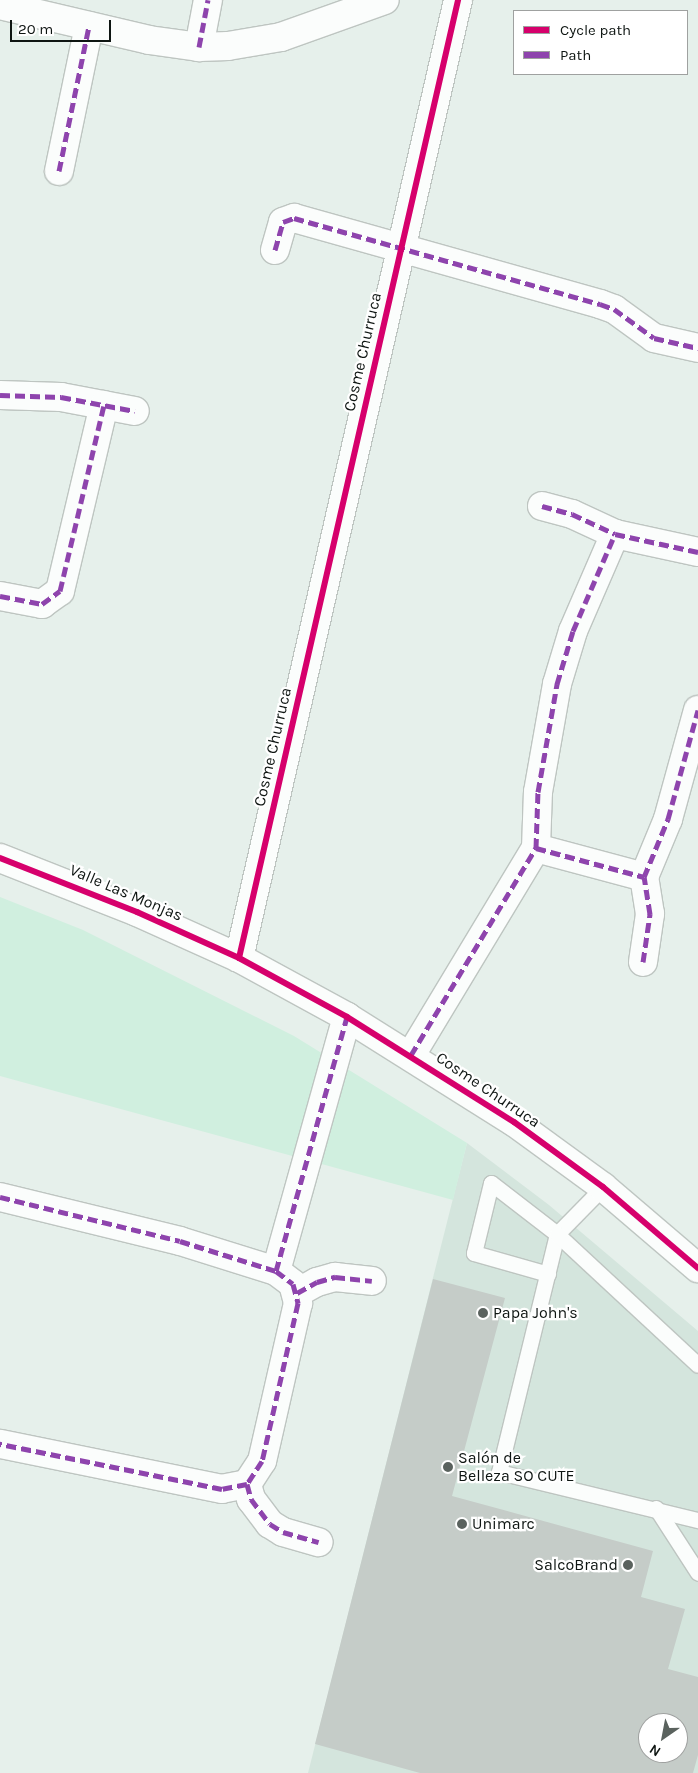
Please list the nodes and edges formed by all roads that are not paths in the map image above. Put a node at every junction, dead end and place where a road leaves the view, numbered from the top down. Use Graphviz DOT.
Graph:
graph roads {
  1 [pos="208,0"];
  2 [pos="385,0"];
  3 [pos="458,0"];
  4 [pos="0,5"];
  5 [pos="89,26"];
  6 [pos="198,47"];
  7 [pos="59,172"];
  8 [pos="402,246"];
  9 [pos="275,250"];
  10 [pos="698,348"];
  11 [pos="0,395"];
  12 [pos="104,406"];
  13 [pos="135,411"];
  14 [pos="542,506"];
  15 [pos="615,534"];
  16 [pos="698,552"];
  17 [pos="0,596"];
  18 [pos="698,710"];
  19 [pos="536,848"];
  20 [pos="0,858"];
  21 [pos="644,877"];
  22 [pos="239,958"];
  23 [pos="643,962"];
  24 [pos="346,1017"];
  25 [pos="411,1055"];
  26 [pos="603,1187"];
  27 [pos="0,1197"];
  28 [pos="557,1234"];
  29 [pos="698,1268"];
  30 [pos="276,1271"];
  31 [pos="548,1274"];
  32 [pos="372,1281"];
  33 [pos="297,1293"];
  34 [pos="698,1365"];
  35 [pos="0,1444"];
  36 [pos="247,1484"];
  37 [pos="656,1508"];
  38 [pos="698,1520"];
  39 [pos="319,1542"];
  40 [pos="698,1573"];
  1 -- 6 [label="street"];
  2 -- 6 [label="street"];
  3 -- 8 [label="street, Cosme Churruca"];
  4 -- 5 [label="street"];
  5 -- 6 [label="street"];
  5 -- 7 [label="street"];
  8 -- 9 [label="street"];
  8 -- 10 [label="street"];
  8 -- 22 [label="street, Cosme Churruca"];
  11 -- 12 [label="street"];
  12 -- 13 [label="street"];
  12 -- 17 [label="street"];
  14 -- 15 [label="street"];
  15 -- 16 [label="street"];
  15 -- 19 [label="street"];
  18 -- 21 [label="street"];
  19 -- 21 [label="street"];
  19 -- 25 [label="street"];
  20 -- 22 [label="street, Valle Las Monjas"];
  21 -- 23 [label="street"];
  22 -- 24 [label="street, Cosme Churruca"];
  24 -- 25 [label="street, Cosme Churruca"];
  24 -- 30 [label="street"];
  25 -- 26 [label="street, Cosme Churruca"];
  26 -- 28 [label="lane"];
  26 -- 29 [label="street, Cosme Churruca"];
  27 -- 30 [label="street"];
  28 -- 31 [label="lane"];
  28 -- 31 [label="lane"];
  28 -- 34 [label="lane"];
  30 -- 33 [label="street"];
  31 -- 37 [label="lane"];
  32 -- 33 [label="street"];
  33 -- 36 [label="street"];
  35 -- 36 [label="street"];
  36 -- 39 [label="street"];
  37 -- 38 [label="lane"];
  37 -- 40 [label="lane"];
}
